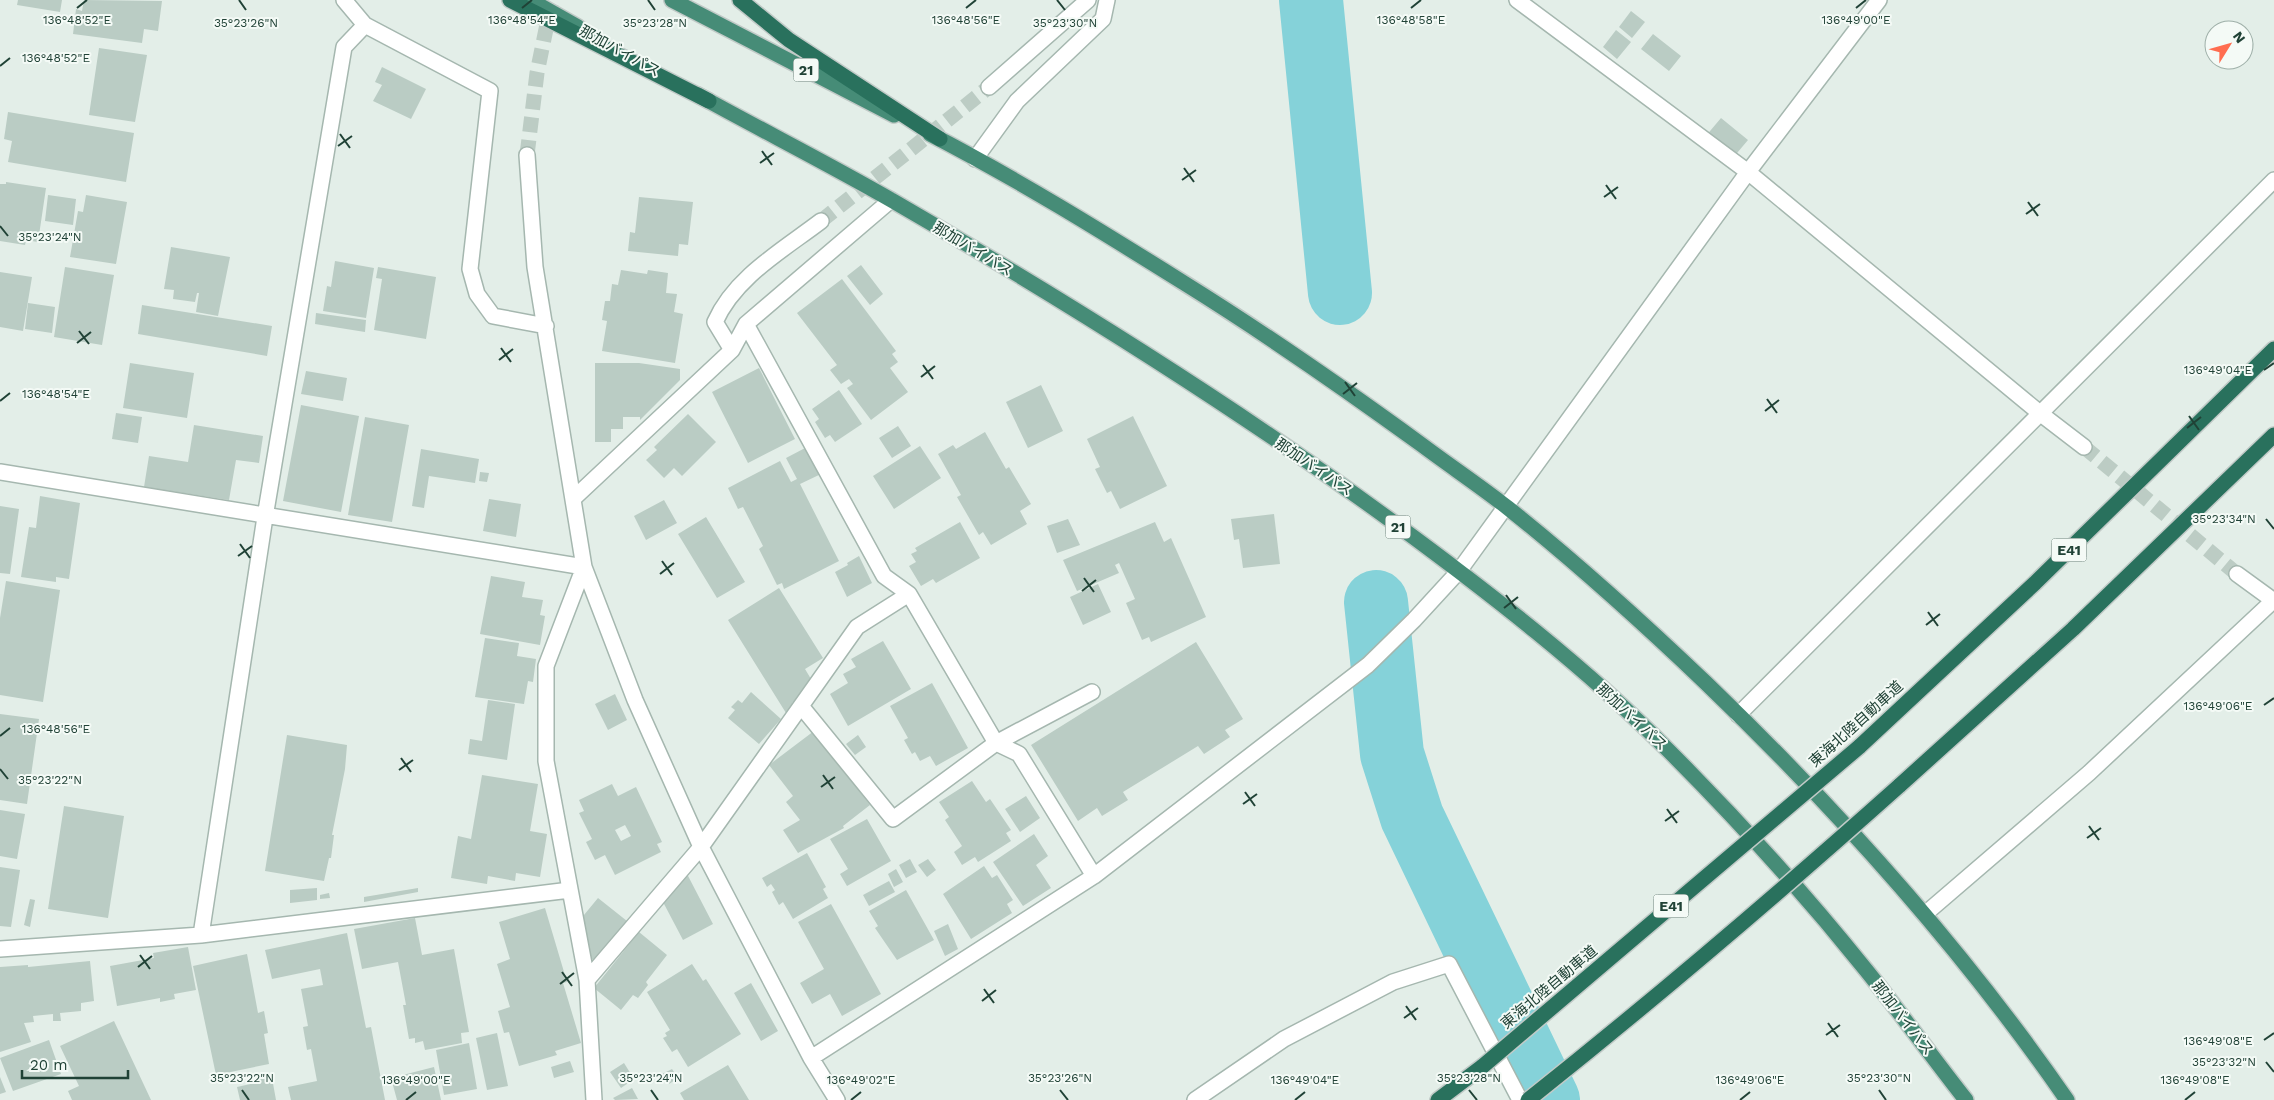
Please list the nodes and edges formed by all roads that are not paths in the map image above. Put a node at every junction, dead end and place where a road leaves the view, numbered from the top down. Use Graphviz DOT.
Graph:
graph roads {
  1 [pos="344,0"];
  2 [pos="510,0"];
  3 [pos="530,0"];
  4 [pos="672,0"];
  5 [pos="740,0"];
  6 [pos="1088,0"];
  7 [pos="1108,0"];
  8 [pos="1517,0"];
  9 [pos="1879,0"];
  10 [pos="365,25"];
  11 [pos="989,87"];
  12 [pos="710,101"];
  13 [pos="940,139"];
  14 [pos="527,155"];
  15 [pos="975,159"];
  16 [pos="1748,172"];
  17 [pos="2274,180"];
  18 [pos="891,200"];
  19 [pos="821,221"];
  20 [pos="746,324"];
  21 [pos="546,326"];
  22 [pos="2274,349"];
  23 [pos="732,350"];
  24 [pos="2041,414"];
  25 [pos="2274,434"];
  26 [pos="2084,447"];
  27 [pos="0,472"];
  28 [pos="573,499"];
  29 [pos="1506,507"];
  30 [pos="265,517"];
  31 [pos="584,567"];
  32 [pos="1459,571"];
  33 [pos="2237,574"];
  34 [pos="909,594"];
  35 [pos="2274,601"];
  36 [pos="1092,692"];
  37 [pos="801,706"];
  38 [pos="1738,715"];
  39 [pos="996,743"];
  40 [pos="701,847"];
  41 [pos="1094,876"];
  42 [pos="570,890"];
  43 [pos="1925,914"];
  44 [pos="201,935"];
  45 [pos="0,950"];
  46 [pos="588,980"];
  47 [pos="812,1058"];
  48 [pos="594,1100"];
  49 [pos="837,1100"];
  50 [pos="1195,1100"];
  51 [pos="1438,1100"];
  52 [pos="1520,1100"];
  53 [pos="1528,1100"];
  54 [pos="1966,1100"];
  55 [pos="2067,1100"];
  1 -- 10 [label="street"];
  2 -- 12 [label="highway"];
  3 -- 12 [label="highway, 那加バイパス / 21"];
  4 -- 13 [label="highway, 21"];
  5 -- 13 [label="highway"];
  6 -- 11 [label="street"];
  7 -- 15 [label="street"];
  8 -- 16 [label="street"];
  9 -- 16 [label="street"];
  10 -- 21 [label="street"];
  10 -- 30 [label="street"];
  12 -- 18 [label="highway, 那加バイパス / 21"];
  13 -- 15 [label="highway, 21"];
  14 -- 21 [label="street"];
  15 -- 29 [label="highway, 21"];
  16 -- 24 [label="street"];
  16 -- 29 [label="street"];
  17 -- 24 [label="street"];
  18 -- 20 [label="street"];
  18 -- 32 [label="highway, 那加バイパス / 21"];
  19 -- 23 [label="street"];
  20 -- 23 [label="street"];
  20 -- 34 [label="street"];
  21 -- 28 [label="street"];
  22 -- 51 [label="highway, 東海北陸自動車道 / E41, bridge"];
  23 -- 28 [label="street"];
  24 -- 26 [label="street"];
  24 -- 38 [label="street"];
  25 -- 53 [label="highway, bridge"];
  27 -- 30 [label="street"];
  28 -- 31 [label="street"];
  29 -- 32 [label="street"];
  29 -- 38 [label="highway, 21"];
  30 -- 31 [label="street"];
  30 -- 44 [label="street"];
  31 -- 40 [label="street"];
  31 -- 42 [label="street"];
  32 -- 41 [label="street"];
  32 -- 54 [label="highway, 那加バイパス / 21"];
  33 -- 35 [label="street"];
  34 -- 37 [label="street"];
  34 -- 39 [label="street"];
  35 -- 43 [label="street"];
  36 -- 39 [label="street"];
  37 -- 39 [label="street"];
  37 -- 40 [label="street"];
  38 -- 43 [label="highway, 21"];
  39 -- 41 [label="street"];
  40 -- 46 [label="street"];
  40 -- 47 [label="street"];
  41 -- 47 [label="street"];
  42 -- 44 [label="street"];
  42 -- 46 [label="street"];
  43 -- 55 [label="highway, 21"];
  44 -- 45 [label="street"];
  46 -- 48 [label="street"];
  47 -- 49 [label="street"];
  50 -- 52 [label="street"];
}
